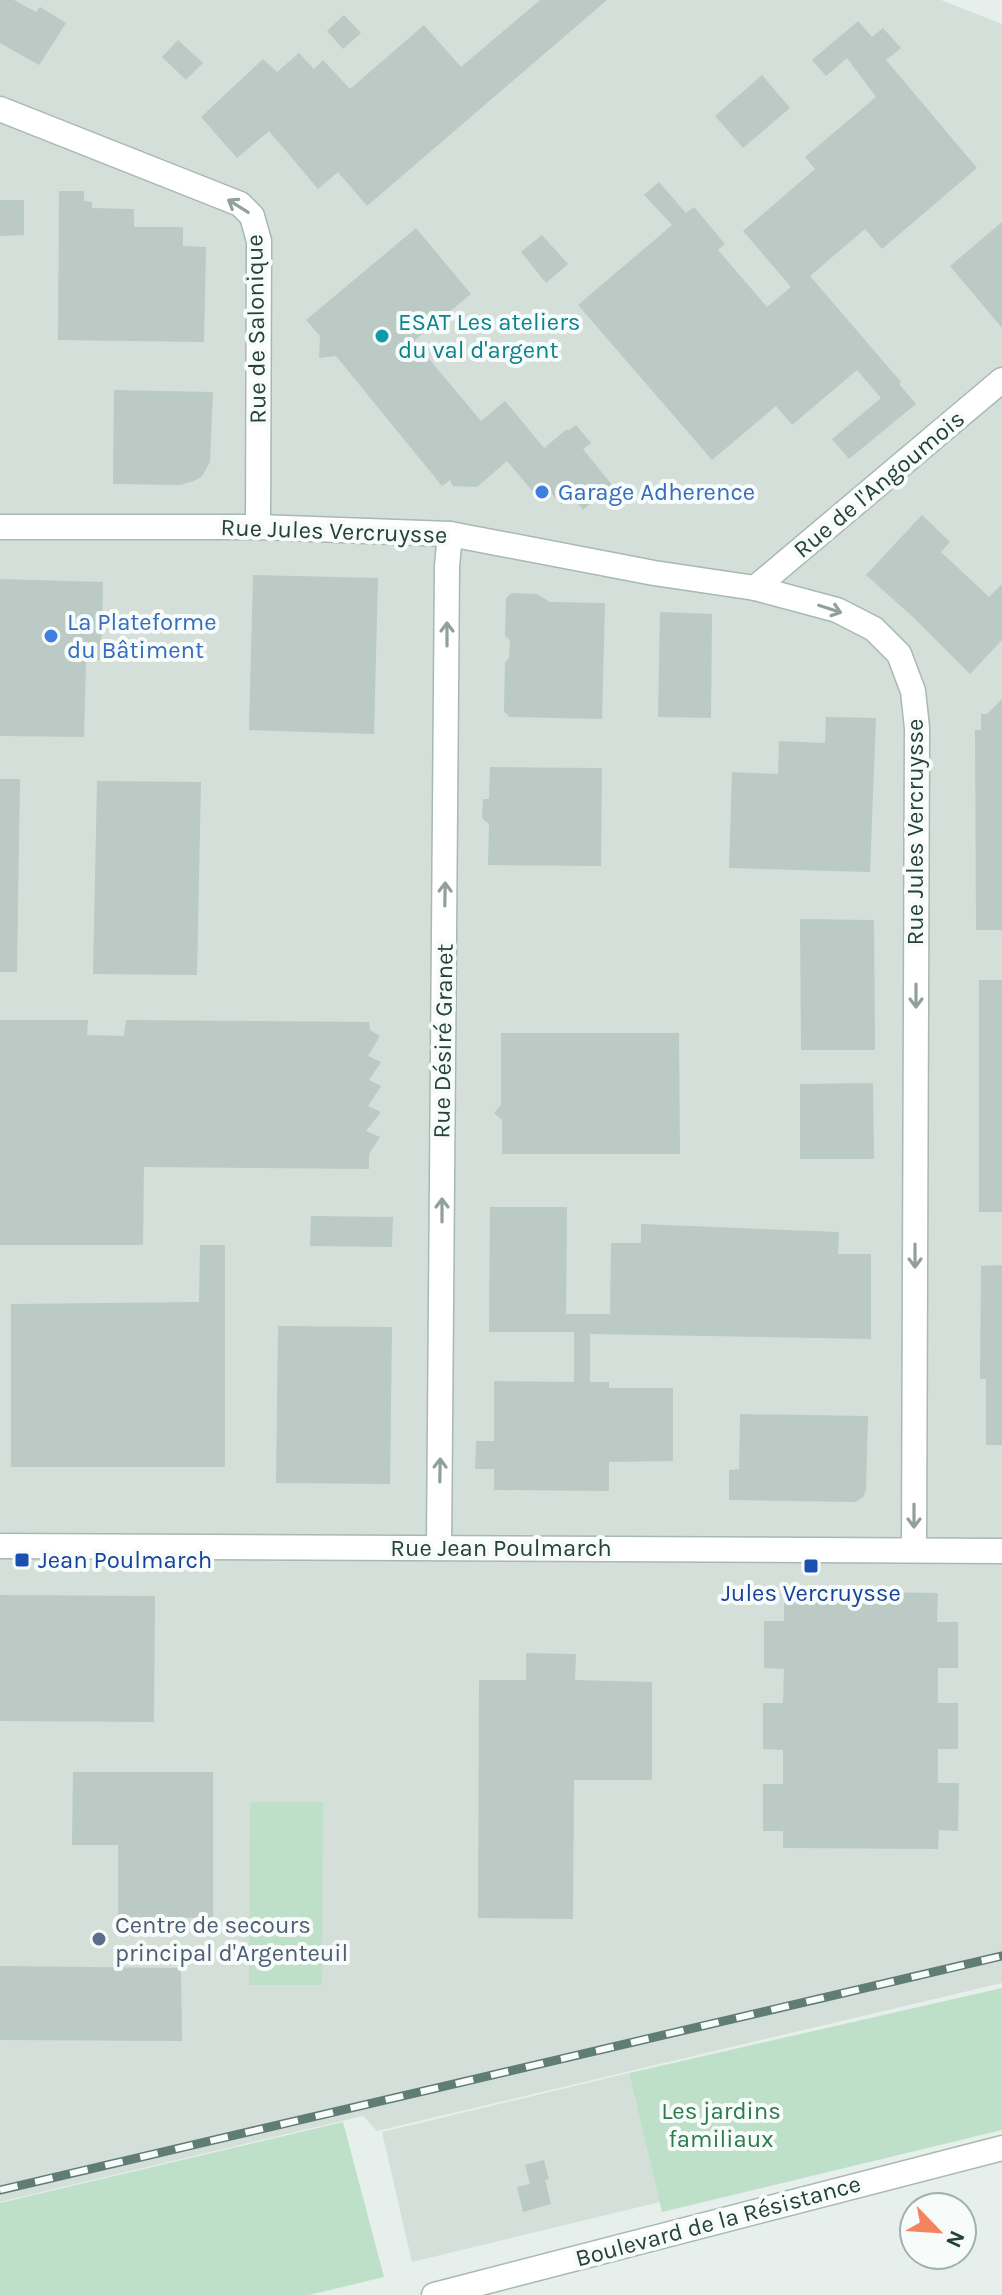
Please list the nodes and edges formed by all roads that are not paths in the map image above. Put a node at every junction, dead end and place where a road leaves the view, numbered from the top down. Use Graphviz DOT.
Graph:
graph roads {
  1 [pos="0,109"];
  2 [pos="1002,380"];
  3 [pos="0,527"];
  4 [pos="258,527"];
  5 [pos="450,534"];
  6 [pos="755,588"];
  7 [pos="0,1546"];
  8 [pos="439,1548"];
  9 [pos="914,1550"];
  10 [pos="1002,1551"];
  11 [pos="1002,2148"];
  12 [pos="434,2295"];
  4 -- 1 [label="street, Rue de Salonique, one-way"];
  2 -- 6 [label="street, Rue de l'Angoumois"];
  3 -- 4 [label="street, Rue Jules Vercruysse"];
  4 -- 5 [label="street, Rue Jules Vercruysse"];
  5 -- 6 [label="street, Rue Jules Vercruysse"];
  8 -- 5 [label="street, Rue Désiré Granet, one-way"];
  6 -- 9 [label="street, Rue Jules Vercruysse, one-way"];
  7 -- 8 [label="street, Rue Jean Poulmarch"];
  8 -- 9 [label="street, Rue Jean Poulmarch"];
  9 -- 10 [label="street, Rue Jean Poulmarch"];
  11 -- 12 [label="street, Boulevard de la Résistance"];
}
